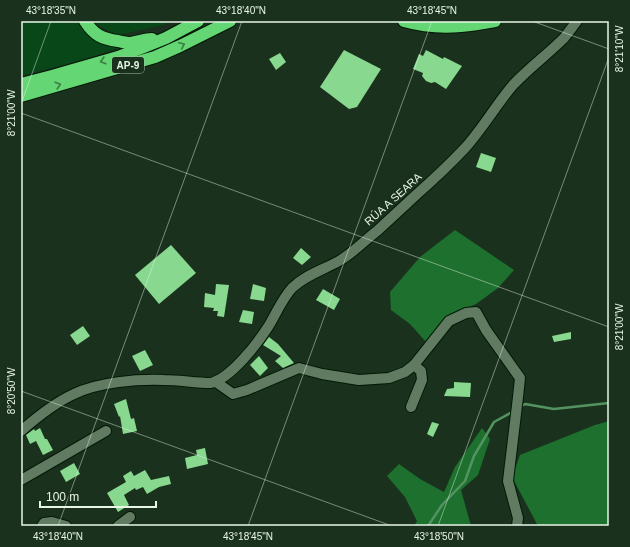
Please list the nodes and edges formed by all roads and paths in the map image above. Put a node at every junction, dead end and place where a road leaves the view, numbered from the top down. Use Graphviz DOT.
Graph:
graph roads {
  1 [pos="85,21"];
  2 [pos="198,21"];
  3 [pos="230,21"];
  4 [pos="239,21"];
  5 [pos="404,21"];
  6 [pos="495,21"];
  7 [pos="577,21"];
  8 [pos="211,31"];
  9 [pos="166,38"];
  10 [pos="21,84"];
  11 [pos="21,96"];
  12 [pos="414,365"];
  13 [pos="216,382"];
  14 [pos="411,407"];
  15 [pos="21,431"];
  16 [pos="106,431"];
  17 [pos="21,480"];
  18 [pos="130,517"];
  19 [pos="42,526"];
  20 [pos="66,526"];
  21 [pos="118,526"];
  22 [pos="517,526"];
  1 -- 9 [label="highway"];
  2 -- 9 [label="highway, AP-9"];
  3 -- 8 [label="highway, AP-9"];
  4 -- 8 [label="highway"];
  5 -- 6 [label="highway"];
  7 -- 13 [label="street, RÚA A SEARA"];
  11 -- 8 [label="highway, AP-9, one-way"];
  9 -- 10 [label="highway, AP-9, one-way"];
  12 -- 13 [label="street"];
  12 -- 14 [label="street"];
  12 -- 22 [label="street"];
  13 -- 15 [label="street"];
  16 -- 17 [label="street"];
  18 -- 21 [label="street"];
  19 -- 20 [label="street"];
}
